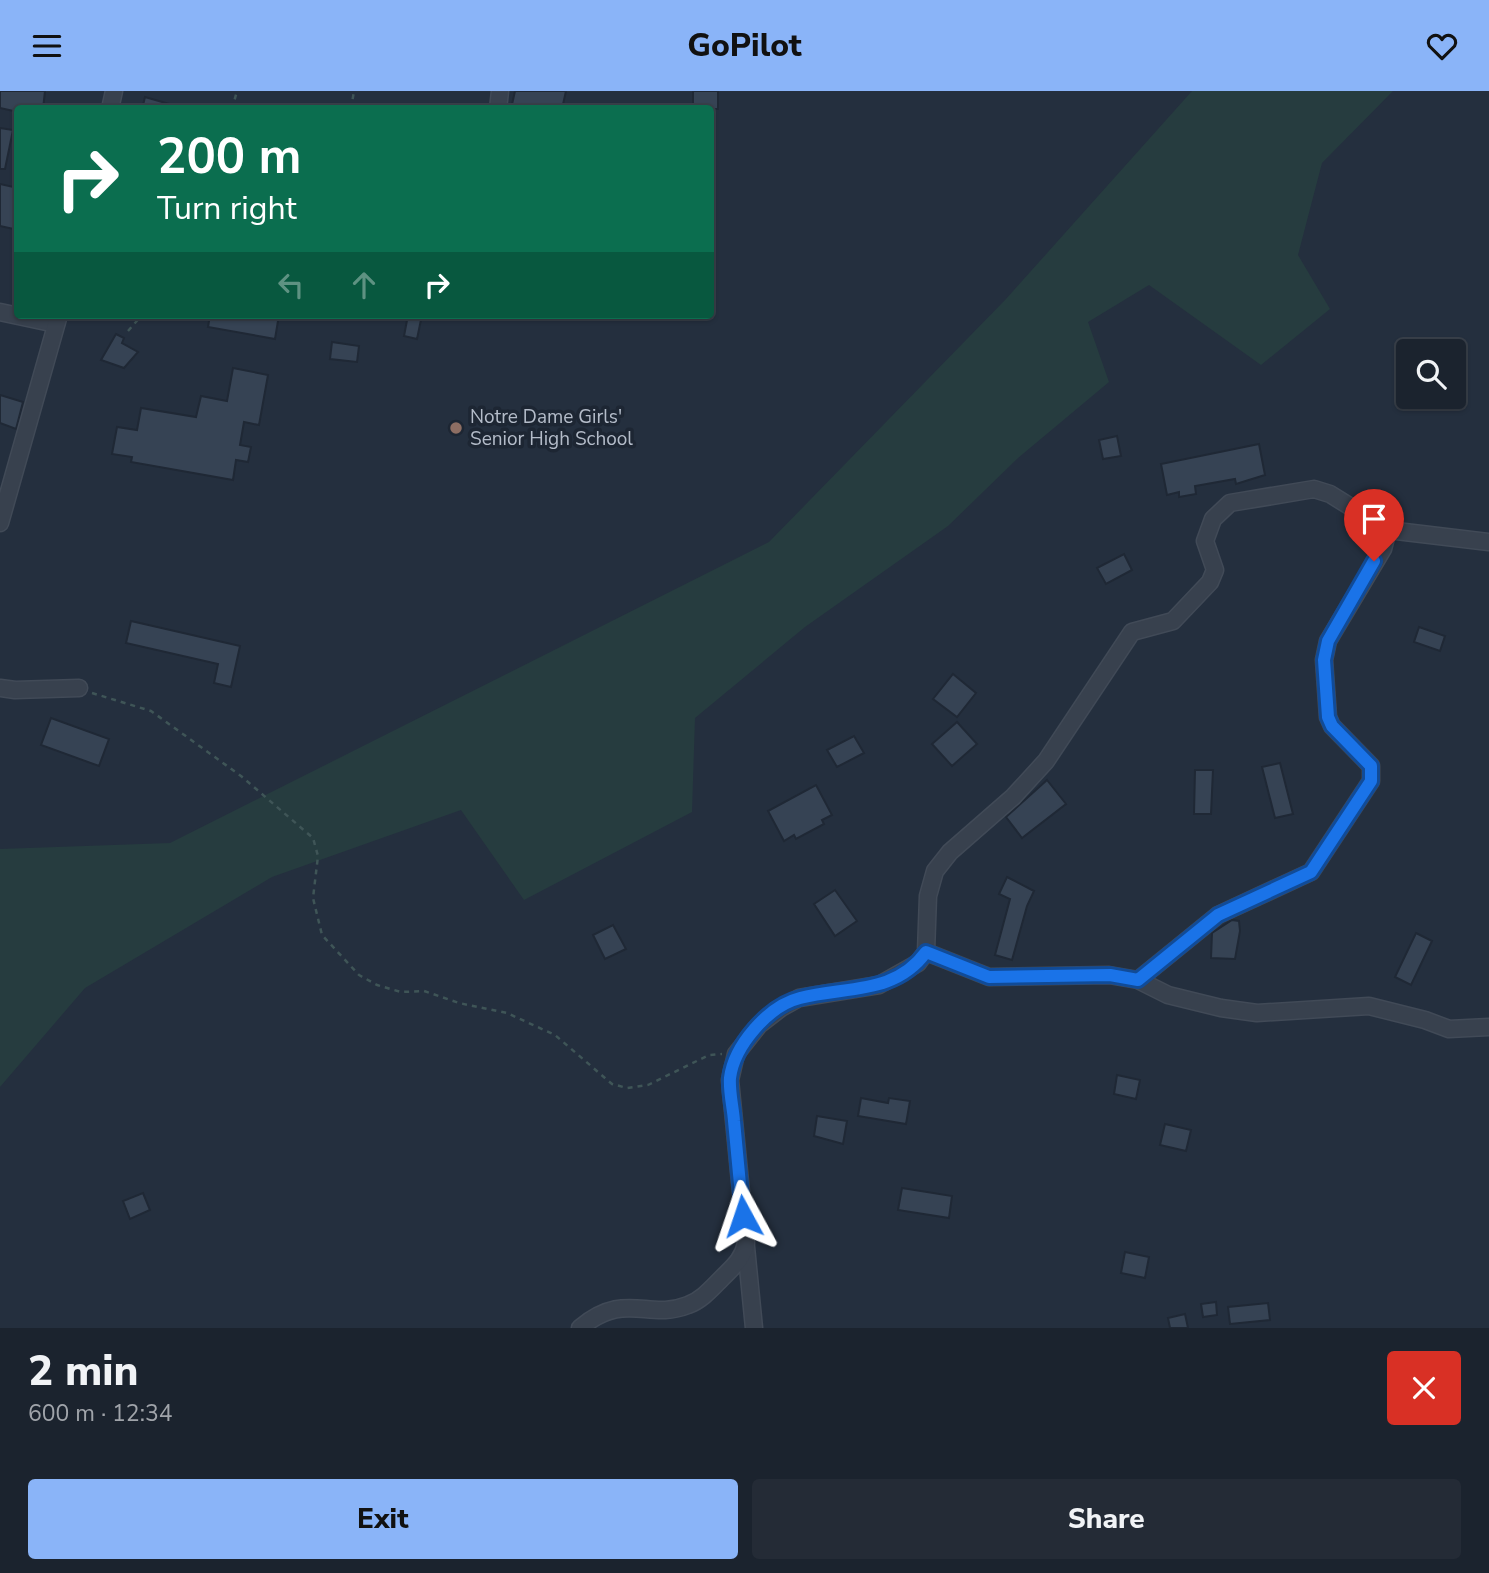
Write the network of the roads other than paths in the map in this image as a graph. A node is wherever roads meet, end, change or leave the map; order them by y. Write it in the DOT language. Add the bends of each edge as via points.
graph roads {
  1 [pos="57,320"];
  2 [pos="0,523"];
  3 [pos="1388,530"];
  4 [pos="1489,542"];
  5 [pos="0,688"];
  6 [pos="79,688"];
  7 [pos="926,952"];
  8 [pos="1138,980"];
  9 [pos="1489,1027"];
  10 [pos="746,1243"];
  11 [pos="580,1328"];
  12 [pos="754,1328"];
  1 -- 2 [label="street"];
  3 -- 4 [label="street"];
  3 -- 7 [label="street" via="1314,489 1230,503 1213,519 1205,541 1215,570 1210,582 1173,621 1132,632 1046,761 935,871 928,896"];
  3 -- 8 [label="street" via="1382,549 1328,641 1324,660 1328,717 1371,766 1371,781 1311,872 1218,915"];
  5 -- 6 [label="street"];
  7 -- 8 [label="street" via="989,977 1110,975"];
  7 -- 10 [label="street" via="918,963 887,983 799,998 759,1025 736,1053 730,1080"];
  8 -- 9 [label="street" via="1168,995 1257,1013 1369,1006 1450,1030"];
  10 -- 11 [label="street" via="740,1261 691,1304 611,1309"];
  10 -- 12 [label="street"];
}
